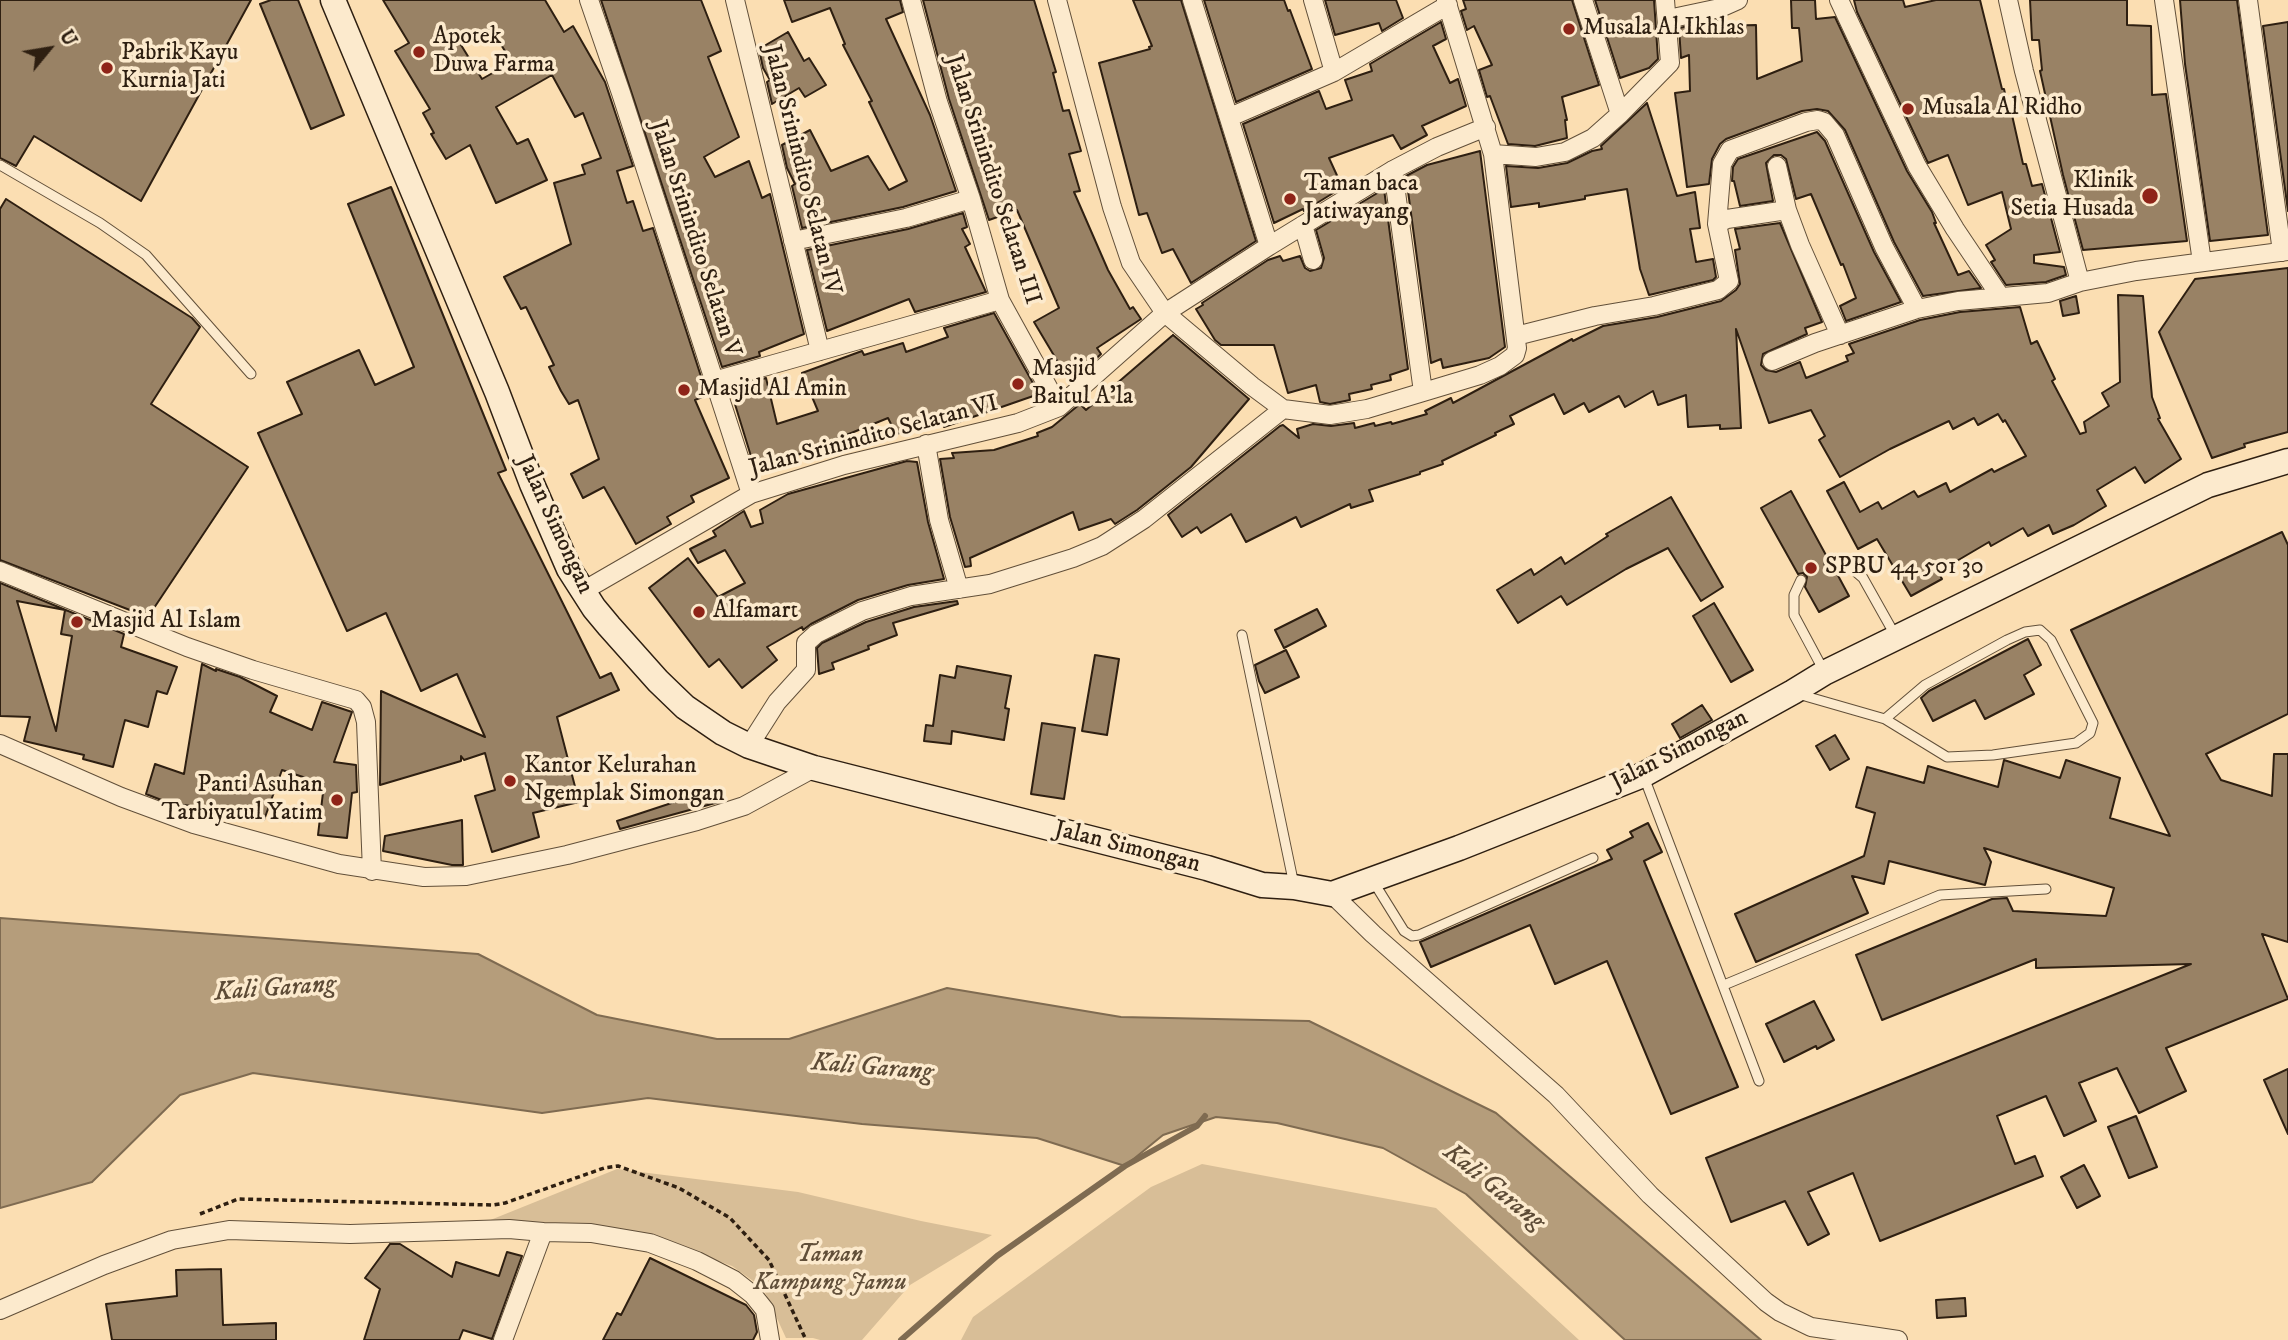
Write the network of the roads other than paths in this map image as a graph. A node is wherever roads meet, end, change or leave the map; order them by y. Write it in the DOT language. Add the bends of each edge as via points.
graph roads {
  1 [pos="333,0"];
  2 [pos="589,0"];
  3 [pos="735,0"];
  4 [pos="911,0"];
  5 [pos="1057,0"];
  6 [pos="1192,0"];
  7 [pos="1313,0"];
  8 [pos="1583,0"];
  9 [pos="1665,0"];
  10 [pos="1738,0"];
  11 [pos="1839,0"];
  12 [pos="2008,0"];
  13 [pos="2164,0"];
  14 [pos="2248,0"];
  15 [pos="1447,2"];
  16 [pos="1668,19"];
  17 [pos="1334,72"];
  18 [pos="1620,114"];
  19 [pos="1230,117"];
  20 [pos="1486,127"];
  21 [pos="1493,154"];
  22 [pos="0,165"];
  23 [pos="1777,166"];
  24 [pos="1393,170"];
  25 [pos="971,199"];
  26 [pos="1787,209"];
  27 [pos="1717,224"];
  28 [pos="1303,225"];
  29 [pos="793,241"];
  30 [pos="1269,246"];
  31 [pos="2285,251"];
  32 [pos="1312,260"];
  33 [pos="2202,262"];
  34 [pos="2080,282"];
  35 [pos="2000,296"];
  36 [pos="1000,300"];
  37 [pos="1917,309"];
  38 [pos="1165,313"];
  39 [pos="1840,335"];
  40 [pos="1516,336"];
  41 [pos="820,351"];
  42 [pos="1772,361"];
  43 [pos="251,373"];
  44 [pos="714,381"];
  45 [pos="1423,392"];
  46 [pos="1059,407"];
  47 [pos="1283,409"];
  48 [pos="926,444"];
  49 [pos="2288,461"];
  50 [pos="751,494"];
  51 [pos="1830,563"];
  52 [pos="0,571"];
  53 [pos="1801,580"];
  54 [pos="959,589"];
  55 [pos="583,592"];
  56 [pos="1242,635"];
  57 [pos="1897,638"];
  58 [pos="1824,673"];
  59 [pos="1793,692"];
  60 [pos="1885,719"];
  61 [pos="0,744"];
  62 [pos="749,746"];
  63 [pos="814,768"];
  64 [pos="1643,775"];
  65 [pos="1594,858"];
  66 [pos="372,871"];
  67 [pos="1373,880"];
  68 [pos="1294,887"];
  69 [pos="2046,889"];
  70 [pos="1332,894"];
  71 [pos="1724,985"];
  72 [pos="1759,1081"];
  73 [pos="542,1231"];
  74 [pos="0,1310"];
  75 [pos="503,1340"];
  76 [pos="770,1340"];
  77 [pos="1898,1340"];
  1 -- 55 [label="main road, Jalan Simongan" via="532,484"];
  2 -- 44 [label="street, Jalan Srinindito Selatan V"];
  3 -- 29 [label="street, Jalan Srinindito Selatan IV"];
  4 -- 25 [label="street, Jalan Srinindito Selatan III" via="938,102"];
  5 -- 38 [label="street" via="1131,263"];
  6 -- 19 [label="street"];
  7 -- 17 [label="street"];
  8 -- 18 [label="street"];
  9 -- 16 [label="street"];
  10 -- 16 [label="street"];
  11 -- 35 [label="street" via="1917,166"];
  12 -- 34 [label="street"];
  13 -- 33 [label="street"];
  14 -- 31 [label="street"];
  15 -- 17 [label="street"];
  15 -- 20 [label="street"];
  16 -- 18 [label="street" via="1670,63"];
  17 -- 19 [label="street"];
  18 -- 21 [label="street" via="1593,138 1565,152 1536,157"];
  19 -- 30 [label="street"];
  20 -- 21 [label="street"];
  20 -- 24 [label="street, Jalan Srinindito Selatan VI"];
  21 -- 40 [label="street"];
  22 -- 43 [label="lane" via="100,223 146,256"];
  23 -- 26 [label="street"];
  24 -- 28 [label="street, Jalan Srinindito Selatan VI"];
  24 -- 45 [label="street"];
  25 -- 29 [label="street"];
  25 -- 36 [label="street, Jalan Srinindito Selatan III"];
  26 -- 27 [label="street"];
  26 -- 39 [label="street"];
  27 -- 37 [label="street" via="1722,164 1730,150 1806,122 1824,122 1835,135"];
  27 -- 40 [label="street" via="1729,281 1724,287"];
  28 -- 30 [label="street, Jalan Srinindito Selatan VI"];
  28 -- 32 [label="street"];
  29 -- 41 [label="street, Jalan Srinindito Selatan IV"];
  30 -- 38 [label="street, Jalan Srinindito Selatan VI"];
  31 -- 33 [label="street"];
  33 -- 34 [label="street"];
  34 -- 35 [label="street" via="2048,293"];
  35 -- 37 [label="street"];
  36 -- 41 [label="street"];
  36 -- 46 [label="street, Jalan Srinindito Selatan III"];
  37 -- 39 [label="street"];
  38 -- 46 [label="street, Jalan Srinindito Selatan VI"];
  38 -- 47 [label="street"];
  39 -- 42 [label="street"];
  40 -- 45 [label="street" via="1515,355 1500,366"];
  41 -- 44 [label="street"];
  44 -- 50 [label="street, Jalan Srinindito Selatan V"];
  45 -- 47 [label="street" via="1330,415"];
  46 -- 48 [label="street, Jalan Srinindito Selatan VI" via="1007,426"];
  47 -- 54 [label="street" via="1144,519 1102,546 990,584"];
  48 -- 50 [label="street, Jalan Srinindito Selatan VI"];
  48 -- 54 [label="street" via="939,520"];
  49 -- 57 [label="main road, Jalan Simongan" via="2208,485"];
  50 -- 55 [label="street, Jalan Srinindito Selatan VI"];
  51 -- 57 [label="lane" via="1848,565 1863,579"];
  52 -- 66 [label="street" via="187,647 356,700 366,722"];
  53 -- 58 [label="lane" via="1794,595 1794,615"];
  54 -- 62 [label="street" via="912,596 862,611 809,639 806,670 777,702"];
  55 -- 62 [label="main road, Jalan Simongan" via="685,708"];
  56 -- 68 [label="lane"];
  57 -- 58 [label="main road, Jalan Simongan"];
  58 -- 59 [label="main road, Jalan Simongan"];
  59 -- 60 [label="lane"];
  59 -- 64 [label="main road, Jalan Simongan"];
  60 -- 60 [label="lane" via="1947,757 2076,743 2090,733 2092,723 2051,640 2040,630 2007,640 1925,685"];
  61 -- 66 [label="street" via="194,824"];
  62 -- 63 [label="main road, Jalan Simongan"];
  63 -- 66 [label="street" via="744,806 567,855 466,876"];
  63 -- 68 [label="main road, Jalan Simongan" via="1262,885"];
  64 -- 67 [label="main road, Jalan Simongan"];
  64 -- 71 [label="lane"];
  65 -- 67 [label="lane" via="1412,936 1404,932"];
  67 -- 70 [label="main road, Jalan Simongan"];
  68 -- 70 [label="main road, Jalan Simongan"];
  69 -- 71 [label="lane" via="1940,895"];
  70 -- 77 [label="street" via="1556,1095 1650,1195 1766,1302 1811,1327"];
  71 -- 72 [label="lane"];
  73 -- 74 [label="street" via="350,1234 229,1230 172,1240"];
  73 -- 75 [label="street"];
  73 -- 76 [label="street" via="592,1233 650,1244 697,1261 753,1295 765,1310"];
}
